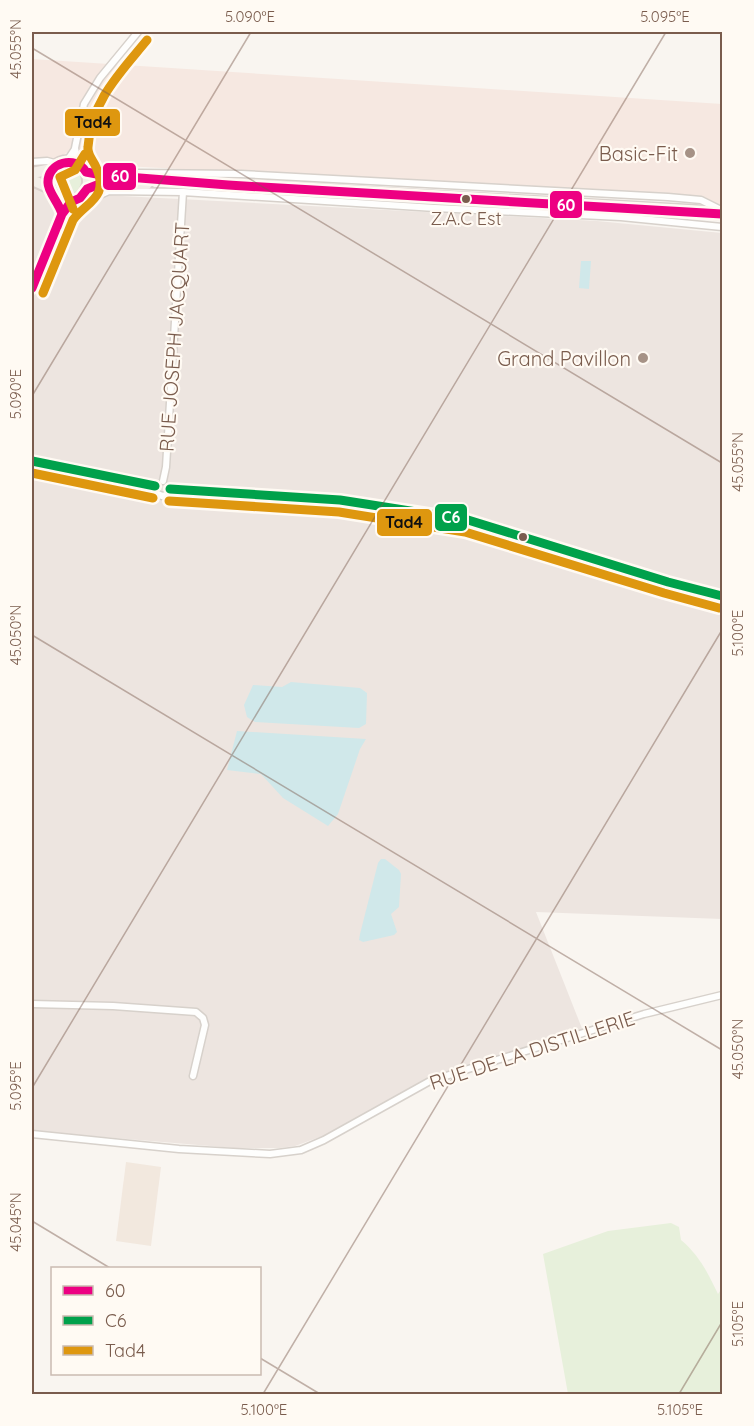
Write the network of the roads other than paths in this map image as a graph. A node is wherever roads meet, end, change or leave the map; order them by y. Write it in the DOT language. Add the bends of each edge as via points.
graph roads {
  1 [pos="138,32"];
  2 [pos="75,148"];
  3 [pos="32,162"];
  4 [pos="64,164"];
  5 [pos="86,172"];
  6 [pos="32,173"];
  7 [pos="149,174"];
  8 [pos="32,180"];
  9 [pos="120,180"];
  10 [pos="228,185"];
  11 [pos="48,187"];
  12 [pos="183,192"];
  13 [pos="79,196"];
  14 [pos="56,198"];
  15 [pos="722,212"];
  16 [pos="62,214"];
  17 [pos="723,227"];
  18 [pos="32,288"];
  19 [pos="32,461"];
  20 [pos="163,481"];
  21 [pos="155,486"];
  22 [pos="170,489"];
  23 [pos="723,596"];
  24 [pos="723,995"];
  25 [pos="32,1004"];
  26 [pos="193,1076"];
  27 [pos="32,1134"];
  1 -- 2 [label="street" via="91,90 84,104"];
  2 -- 4 [label="street"];
  2 -- 4 [label="street"];
  3 -- 4 [label="street"];
  4 -- 5 [label="main road"];
  4 -- 6 [label="main road"];
  4 -- 11 [label="main road" via="48,177"];
  5 -- 9 [label="main road"];
  5 -- 13 [label="main road" via="88,178"];
  7 -- 9 [label="main road"];
  7 -- 10 [label="main road"];
  7 -- 15 [label="street" via="668,197 700,200"];
  8 -- 11 [label="main road"];
  9 -- 10 [label="main road"];
  9 -- 13 [label="main road" via="98,185"];
  10 -- 15 [label="main road"];
  11 -- 14 [label="main road"];
  12 -- 13 [label="street" via="109,191 89,200"];
  12 -- 17 [label="street" via="621,217"];
  12 -- 20 [label="street, RUE JOSEPH JACQUART"];
  13 -- 14 [label="main road"];
  13 -- 16 [label="street"];
  14 -- 16 [label="street"];
  16 -- 18 [label="street"];
  19 -- 21 [label="street"];
  20 -- 21 [label="street"];
  20 -- 22 [label="street"];
  21 -- 22 [label="street" via="156,493 162,496"];
  22 -- 23 [label="street" via="330,499 468,520"];
  24 -- 27 [label="street, RUE DE LA DISTILLERIE" via="644,1014 430,1081 301,1150 270,1154 179,1149"];
  25 -- 26 [label="street" via="196,1012 205,1024"];
}
